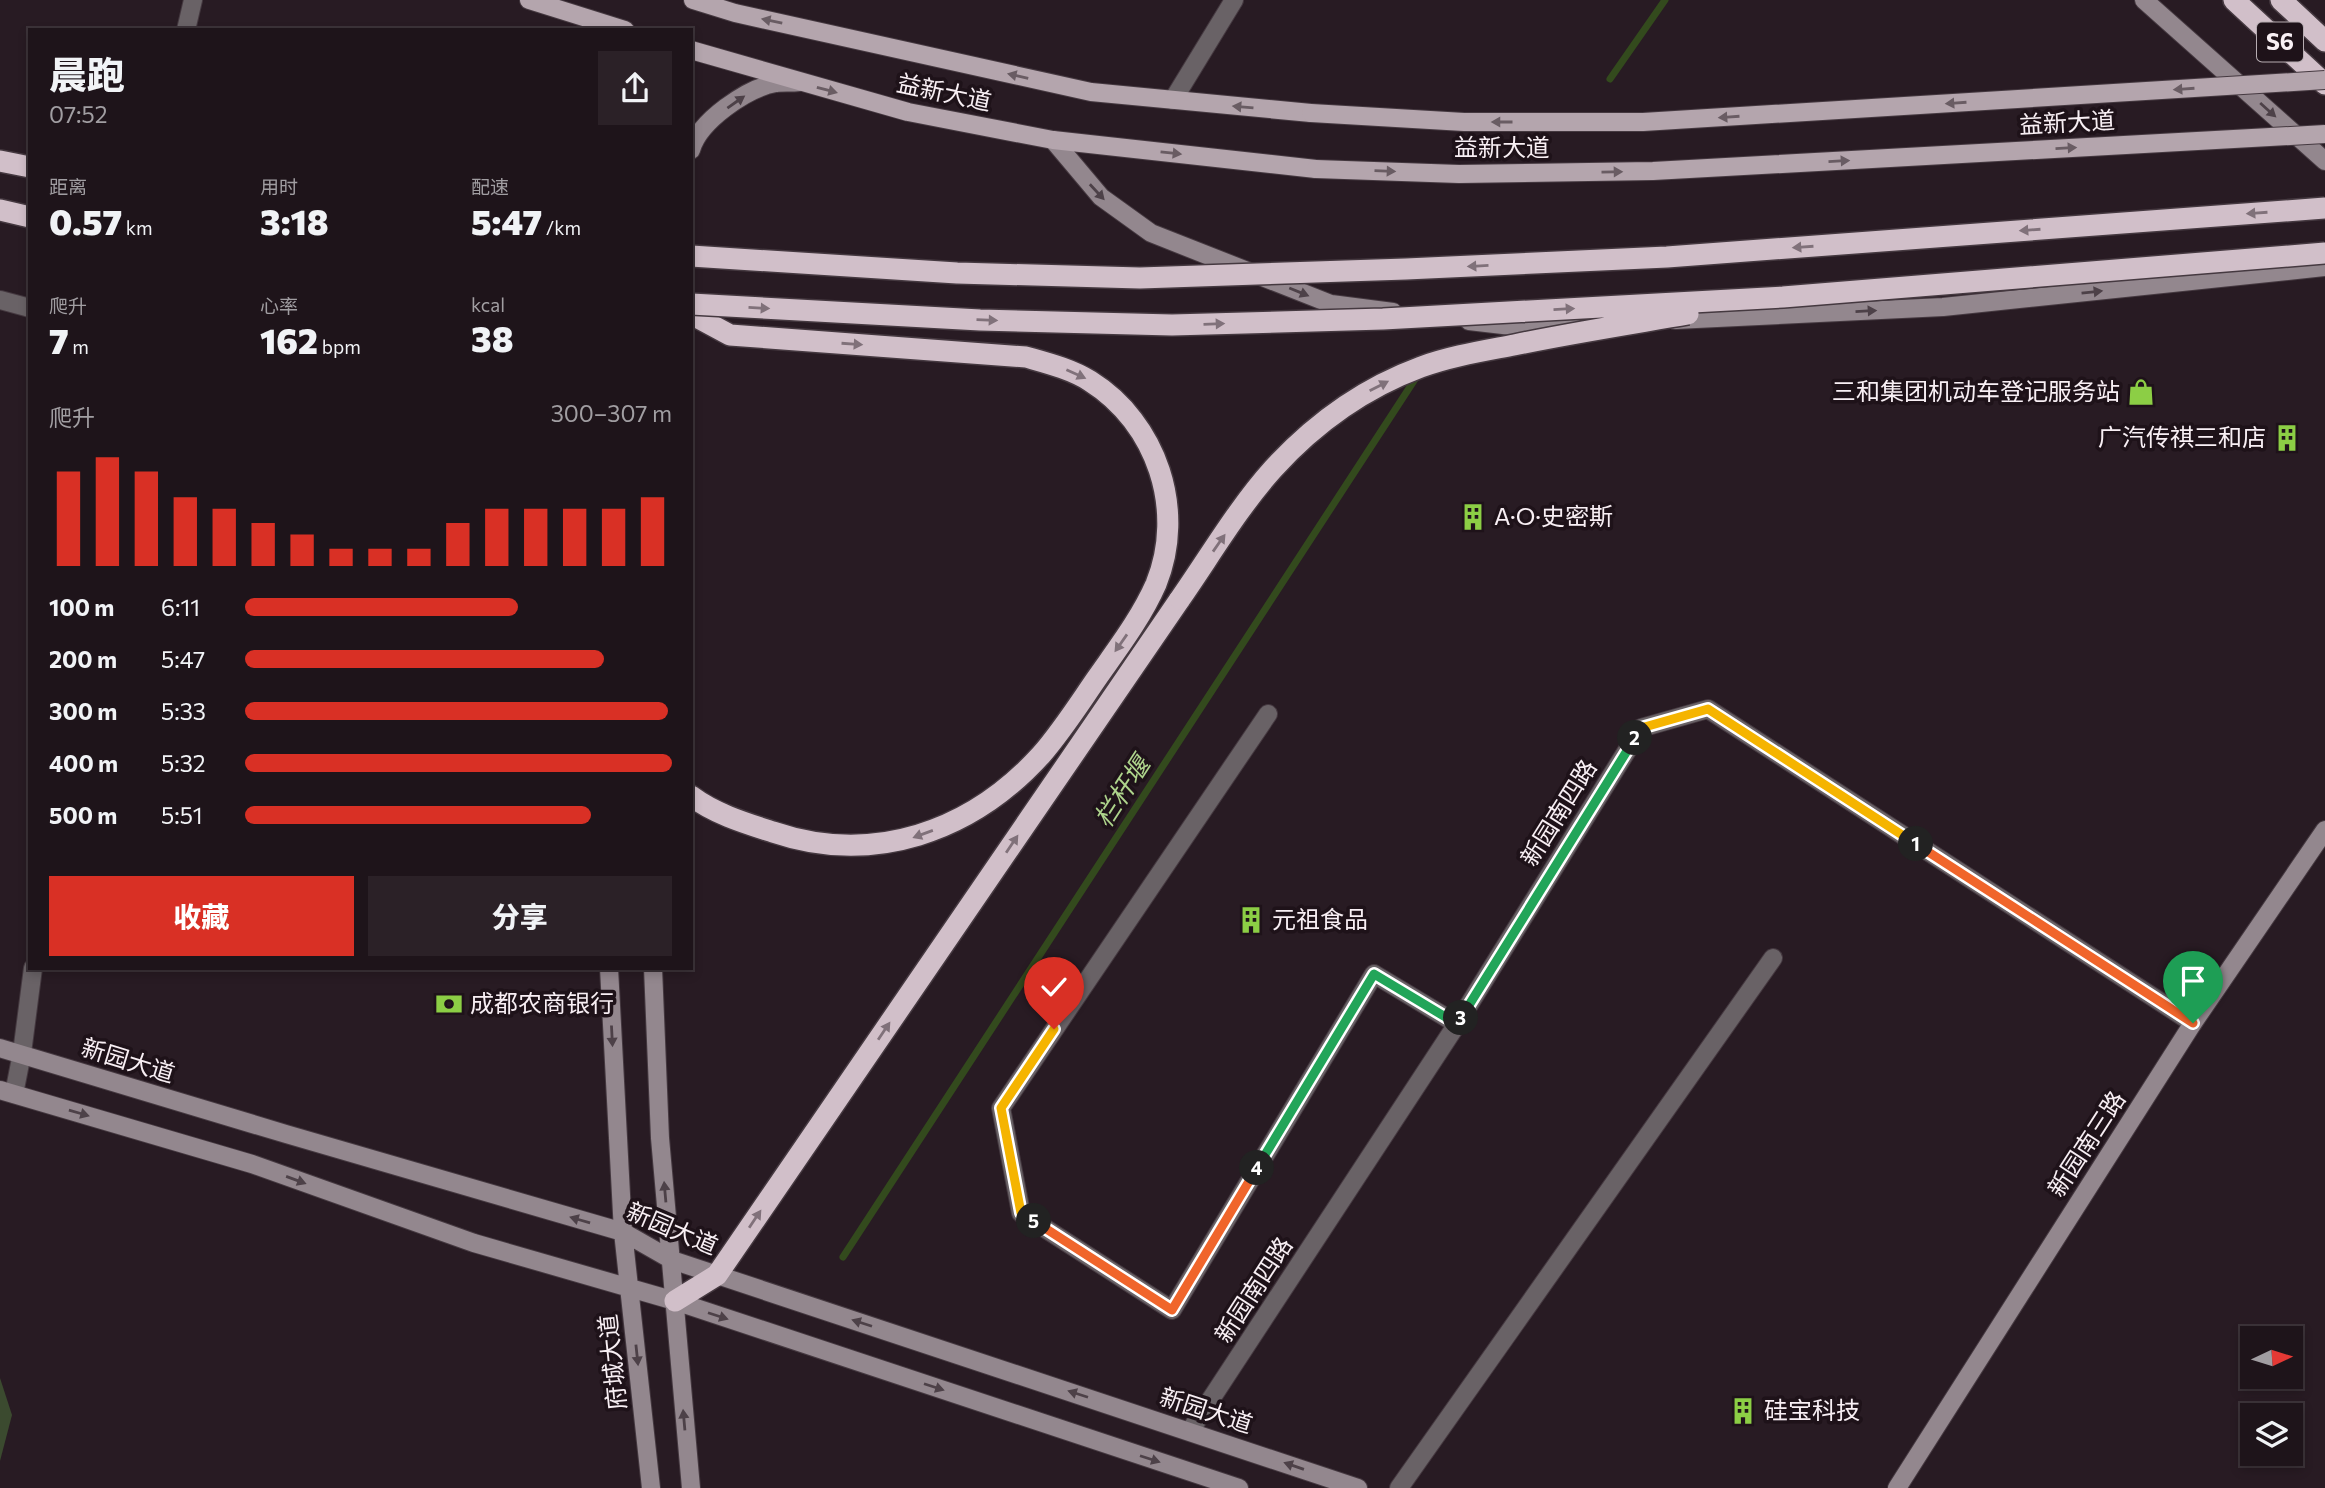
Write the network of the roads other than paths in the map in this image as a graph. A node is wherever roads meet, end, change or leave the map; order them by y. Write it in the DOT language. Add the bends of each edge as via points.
graph roads {
  1 [pos="193,0"];
  2 [pos="529,0"];
  3 [pos="693,0"];
  4 [pos="1234,0"];
  5 [pos="2144,0"];
  6 [pos="2234,0"];
  7 [pos="2281,0"];
  8 [pos="581,16"];
  9 [pos="186,28"];
  10 [pos="592,28"];
  11 [pos="619,28"];
  12 [pos="2325,41"];
  13 [pos="693,51"];
  14 [pos="799,82"];
  15 [pos="2325,82"];
  16 [pos="1173,100"];
  17 [pos="2325,134"];
  18 [pos="1053,140"];
  19 [pos="693,144"];
  20 [pos="2325,161"];
  21 [pos="0,162"];
  22 [pos="28,167"];
  23 [pos="2325,208"];
  24 [pos="0,210"];
  25 [pos="28,216"];
  26 [pos="2325,253"];
  27 [pos="693,256"];
  28 [pos="2325,267"];
  29 [pos="1783,297"];
  30 [pos="0,300"];
  31 [pos="693,304"];
  32 [pos="28,307"];
  33 [pos="693,315"];
  34 [pos="1268,714"];
  35 [pos="693,797"];
  36 [pos="2325,830"];
  37 [pos="1773,958"];
  38 [pos="33,970"];
  39 [pos="609,970"];
  40 [pos="653,970"];
  41 [pos="2193,1023"];
  42 [pos="1457,1024"];
  43 [pos="0,1048"];
  44 [pos="22,1053"];
  45 [pos="7,1092"];
  46 [pos="623,1232"];
  47 [pos="672,1260"];
  48 [pos="717,1275"];
  49 [pos="630,1287"];
  50 [pos="675,1301"];
  51 [pos="1191,1432"];
  52 [pos="650,1488"];
  53 [pos="691,1488"];
  54 [pos="1239,1488"];
  55 [pos="1358,1488"];
  56 [pos="1399,1488"];
  57 [pos="1897,1488"];
  1 -- 9 [label="street"];
  2 -- 8 [label="main road"];
  16 -- 3 [label="main road, 益新大道, one-way" via="1091,92"];
  4 -- 16 [label="street"];
  5 -- 20 [label="street, S6, one-way"];
  6 -- 15 [label="highway, S6"];
  7 -- 12 [label="highway, S6"];
  8 -- 10 [label="street"];
  8 -- 11 [label="main road"];
  13 -- 14 [label="main road, 益新大道"];
  14 -- 18 [label="main road, 益新大道, one-way" via="908,112"];
  19 -- 14 [label="street, one-way" via="713,118 745,95 775,83"];
  15 -- 16 [label="main road, 益新大道, one-way, bridge" via="1643,122 1464,122"];
  18 -- 17 [label="main road, 益新大道, one-way, bridge" via="1317,169 1459,174 1653,171"];
  18 -- 28 [label="street, one-way" via="1101,197 1151,233 1331,304 1520,327 1943,307"];
  21 -- 22 [label="highway"];
  23 -- 27 [label="highway, one-way, bridge" via="1667,257 1166,277 957,273"];
  24 -- 25 [label="highway"];
  26 -- 29 [label="highway, bridge"];
  31 -- 29 [label="highway, one-way, bridge" via="1172,325 1383,319"];
  48 -- 29 [label="highway, one-way, bridge" via="1180,599 1272,470 1301,441 1363,394 1421,367 1480,351"];
  30 -- 32 [label="street"];
  33 -- 35 [label="highway, one-way" via="730,335 1026,357 1060,367 1088,379 1126,409 1153,451 1167,507 1163,561 1137,620 1040,756 959,819 896,841 813,843 725,815"];
  34 -- 42 [label="street" via="1001,1108 1021,1213 1172,1310 1374,974"];
  36 -- 41 [label="street, 新园南三路"];
  37 -- 56 [label="street"];
  38 -- 44 [label="street"];
  39 -- 46 [label="street, 府城大道, one-way"];
  47 -- 40 [label="street, one-way" via="660,1138"];
  41 -- 42 [label="street, 新园南四路" via="1708,709 1641,728"];
  41 -- 57 [label="street, 新园南三路"];
  42 -- 51 [label="street, 新园南四路"];
  43 -- 44 [label="street, 新园大道"];
  44 -- 45 [label="street"];
  46 -- 44 [label="street, 新园大道, one-way"];
  45 -- 49 [label="street, one-way" via="252,1164 474,1243"];
  46 -- 47 [label="street, 新园大道"];
  46 -- 49 [label="street, 府城大道"];
  47 -- 48 [label="street, 新园大道"];
  47 -- 50 [label="street"];
  48 -- 50 [label="highway"];
  51 -- 48 [label="street, 新园大道, one-way"];
  49 -- 50 [label="street"];
  49 -- 52 [label="street, 府城大道, one-way"];
  53 -- 50 [label="street, one-way"];
  50 -- 54 [label="street, one-way"];
  55 -- 51 [label="street, 新园大道, one-way"];
}
